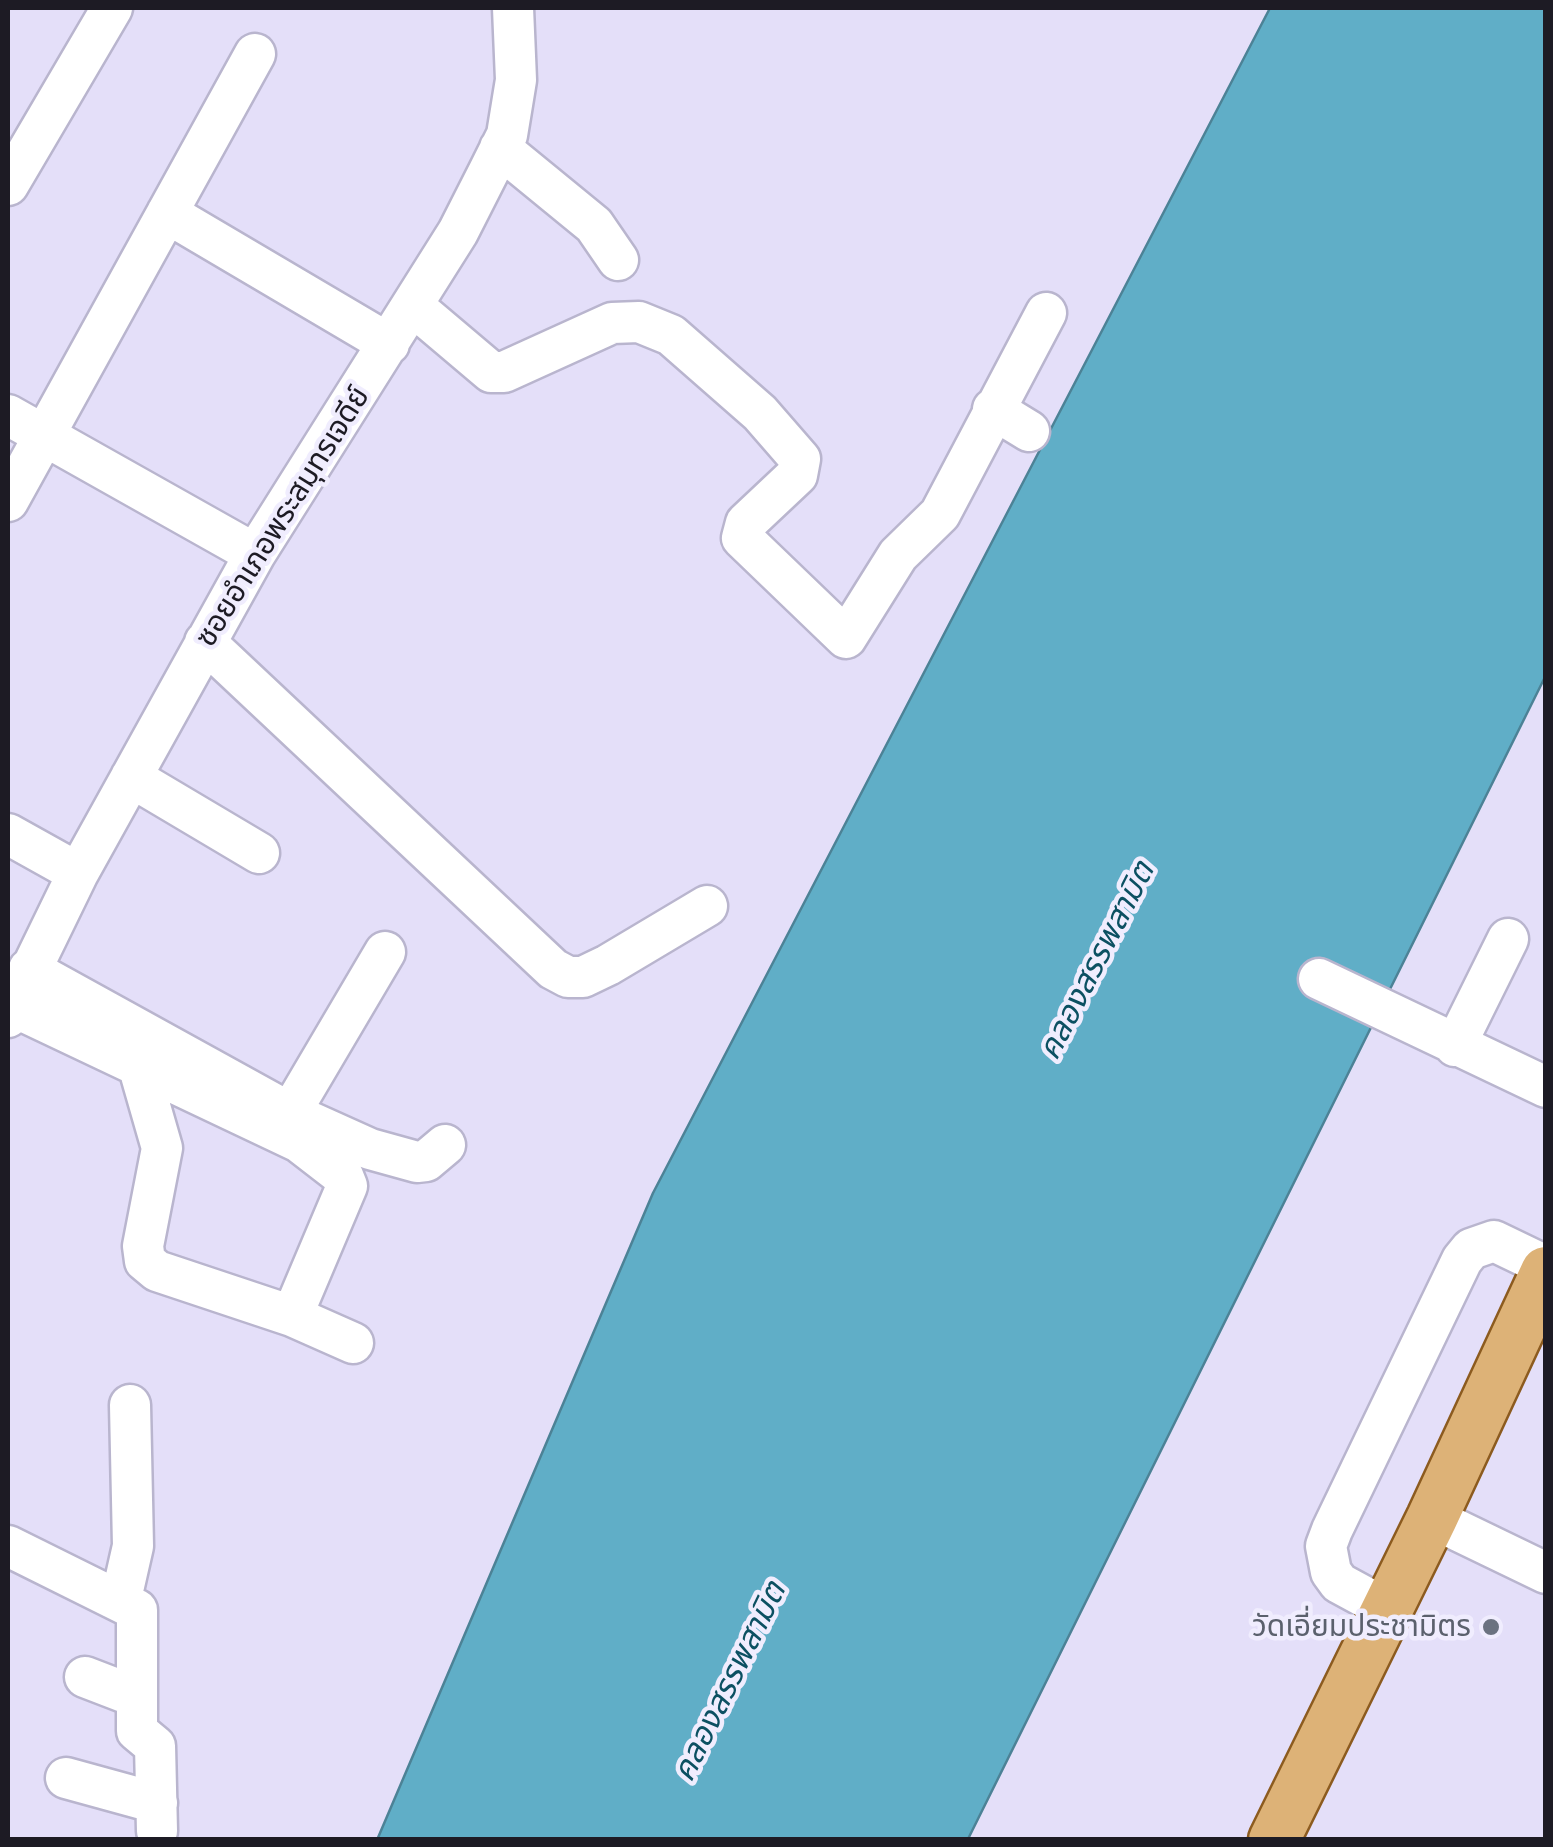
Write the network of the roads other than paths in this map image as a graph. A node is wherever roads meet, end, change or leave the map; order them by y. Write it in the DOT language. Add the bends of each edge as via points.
graph roads {
  1 [pos="112,8"];
  2 [pos="513,8"];
  3 [pos="255,54"];
  4 [pos="500,148"];
  5 [pos="8,185"];
  6 [pos="167,213"];
  7 [pos="618,260"];
  8 [pos="413,306"];
  9 [pos="1046,313"];
  10 [pos="389,344"];
  11 [pos="994,408"];
  12 [pos="8,415"];
  13 [pos="1030,431"];
  14 [pos="45,436"];
  15 [pos="8,500"];
  16 [pos="254,554"];
  17 [pos="206,642"];
  18 [pos="130,777"];
  19 [pos="8,834"];
  20 [pos="258,854"];
  21 [pos="78,873"];
  22 [pos="707,906"];
  23 [pos="1508,939"];
  24 [pos="385,952"];
  25 [pos="29,969"];
  26 [pos="1320,979"];
  27 [pos="10,1012"];
  28 [pos="1455,1046"];
  29 [pos="139,1068"];
  30 [pos="1546,1087"];
  31 [pos="290,1113"];
  32 [pos="445,1145"];
  33 [pos="1546,1269"];
  34 [pos="292,1316"];
  35 [pos="353,1343"];
  36 [pos="130,1405"];
  37 [pos="1432,1518"];
  38 [pos="8,1546"];
  39 [pos="1546,1573"];
  40 [pos="122,1599"];
  41 [pos="1387,1608"];
  42 [pos="84,1677"];
  43 [pos="138,1697"];
  44 [pos="66,1778"];
  45 [pos="1274,1840"];
  1 -- 5 [label="street"];
  2 -- 4 [label="street, ซอยอำเภอพระสมุทรเจดีย์" via="516,80"];
  3 -- 6 [label="street"];
  4 -- 7 [label="street" via="594,225"];
  4 -- 8 [label="street, ซอยอำเภอพระสมุทรเจดีย์"];
  6 -- 10 [label="street"];
  6 -- 14 [label="street"];
  8 -- 10 [label="street, ซอยอำเภอพระสมุทรเจดีย์"];
  8 -- 11 [label="street" via="491,372 612,322 639,322 671,334 800,459 796,475 746,523 742,538 843,638 898,555 940,514"];
  9 -- 11 [label="street"];
  10 -- 16 [label="street, ซอยอำเภอพระสมุทรเจดีย์"];
  11 -- 13 [label="street"];
  12 -- 14 [label="street"];
  14 -- 15 [label="street"];
  14 -- 16 [label="street"];
  16 -- 17 [label="street, ซอยอำเภอพระสมุทรเจดีย์"];
  17 -- 18 [label="street, ซอยอำเภอพระสมุทรเจดีย์"];
  17 -- 22 [label="street" via="568,978 608,965"];
  18 -- 20 [label="street"];
  18 -- 21 [label="street, ซอยอำเภอพระสมุทรเจดีย์"];
  19 -- 21 [label="street"];
  21 -- 25 [label="street, ซอยอำเภอพระสมุทรเจดีย์"];
  23 -- 28 [label="street"];
  24 -- 31 [label="street"];
  25 -- 27 [label="street, ซอยอำเภอพระสมุทรเจดีย์"];
  25 -- 31 [label="street"];
  26 -- 28 [label="street"];
  27 -- 29 [label="street"];
  28 -- 30 [label="street"];
  29 -- 34 [label="street" via="162,1148 142,1246 145,1261"];
  29 -- 34 [label="street" via="299,1142 343,1176 347,1186"];
  31 -- 32 [label="street" via="395,1158 426,1160"];
  33 -- 37 [label="main road"];
  33 -- 41 [label="street" via="1494,1242 1462,1260 1332,1530 1326,1546 1331,1572"];
  34 -- 35 [label="street"];
  36 -- 40 [label="street" via="134,1546"];
  37 -- 39 [label="street"];
  37 -- 41 [label="main road"];
  38 -- 40 [label="street"];
  40 -- 43 [label="street" via="140,1615"];
  41 -- 45 [label="main road"];
  42 -- 43 [label="street"];
  43 -- 44 [label="street" via="137,1731 156,1746 157,1817"];
}
